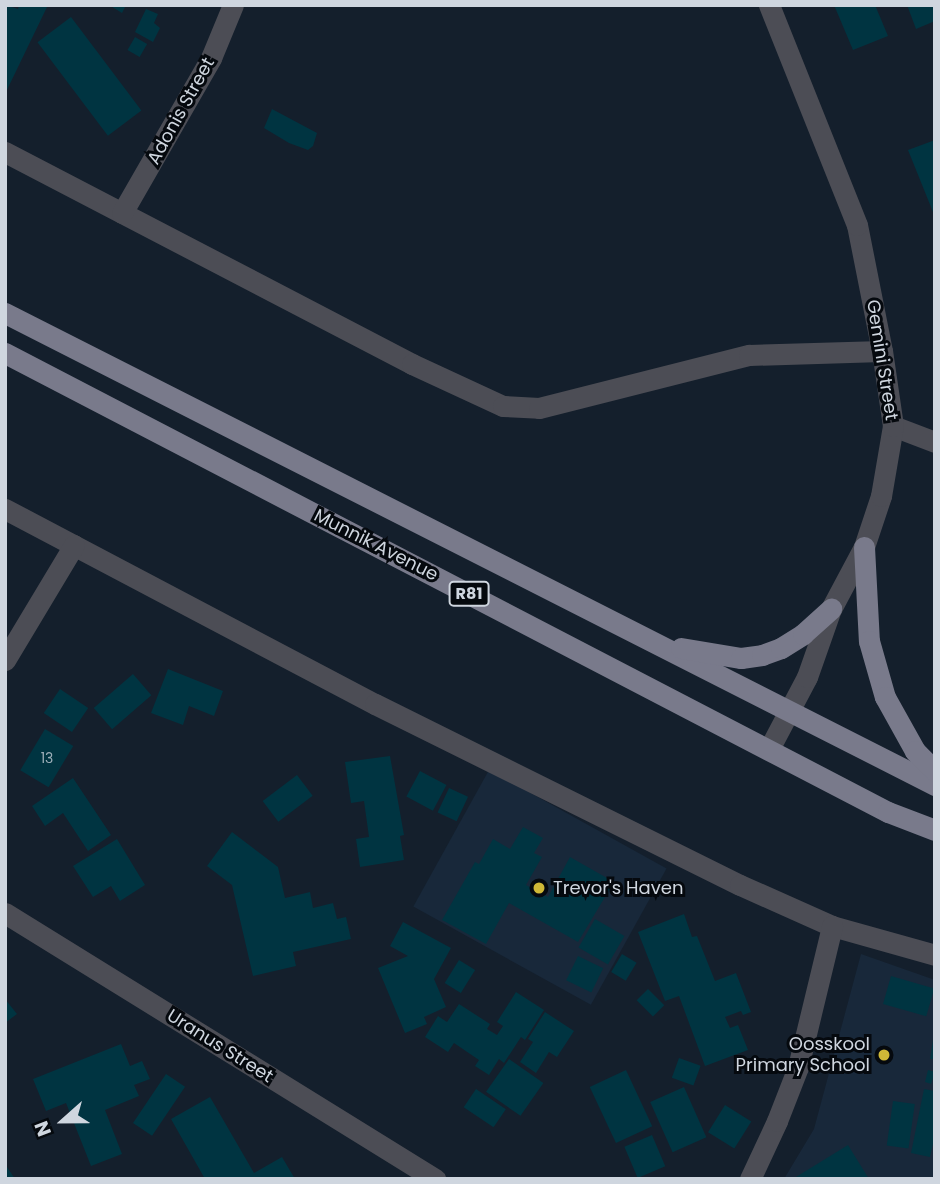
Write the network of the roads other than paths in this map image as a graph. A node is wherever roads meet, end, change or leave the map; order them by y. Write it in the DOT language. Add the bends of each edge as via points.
graph roads {
  1 [pos="233,5"];
  2 [pos="769,5"];
  3 [pos="5,152"];
  4 [pos="122,213"];
  5 [pos="5,313"];
  6 [pos="882,351"];
  7 [pos="5,353"];
  8 [pos="892,425"];
  9 [pos="935,442"];
  10 [pos="5,509"];
  11 [pos="74,545"];
  12 [pos="864,547"];
  13 [pos="831,609"];
  14 [pos="648,640"];
  15 [pos="5,660"];
  16 [pos="788,711"];
  17 [pos="769,749"];
  18 [pos="935,771"];
  19 [pos="935,785"];
  20 [pos="935,830"];
  21 [pos="5,913"];
  22 [pos="832,926"];
  23 [pos="935,955"];
  24 [pos="435,1179"];
  25 [pos="750,1179"];
  1 -- 4 [label="street, Adonis Street" via="206,68"];
  2 -- 6 [label="street, Gemini Street" via="857,225"];
  3 -- 4 [label="street"];
  4 -- 6 [label="street" via="412,364 503,406 539,408 749,355"];
  5 -- 14 [label="main road, R81"];
  6 -- 8 [label="street, Gemini Street"];
  7 -- 17 [label="main road, Munnik Avenue / R81"];
  8 -- 9 [label="street"];
  8 -- 12 [label="street, Gemini Street" via="881,496"];
  10 -- 11 [label="street"];
  11 -- 15 [label="street"];
  11 -- 22 [label="street" via="375,704"];
  12 -- 13 [label="street, Gemini Street"];
  12 -- 18 [label="main road" via="869,641 885,697 915,751"];
  13 -- 14 [label="main road" via="803,634 762,655 714,655"];
  13 -- 16 [label="street, Gemini Street" via="807,677"];
  14 -- 16 [label="main road, R81"];
  16 -- 17 [label="street, Gemini Street"];
  16 -- 19 [label="main road, R81"];
  17 -- 20 [label="main road, Munnik Avenue / R81" via="888,812"];
  21 -- 24 [label="street, Uranus Street"];
  22 -- 23 [label="street"];
  22 -- 25 [label="street" via="797,1067"];
}
